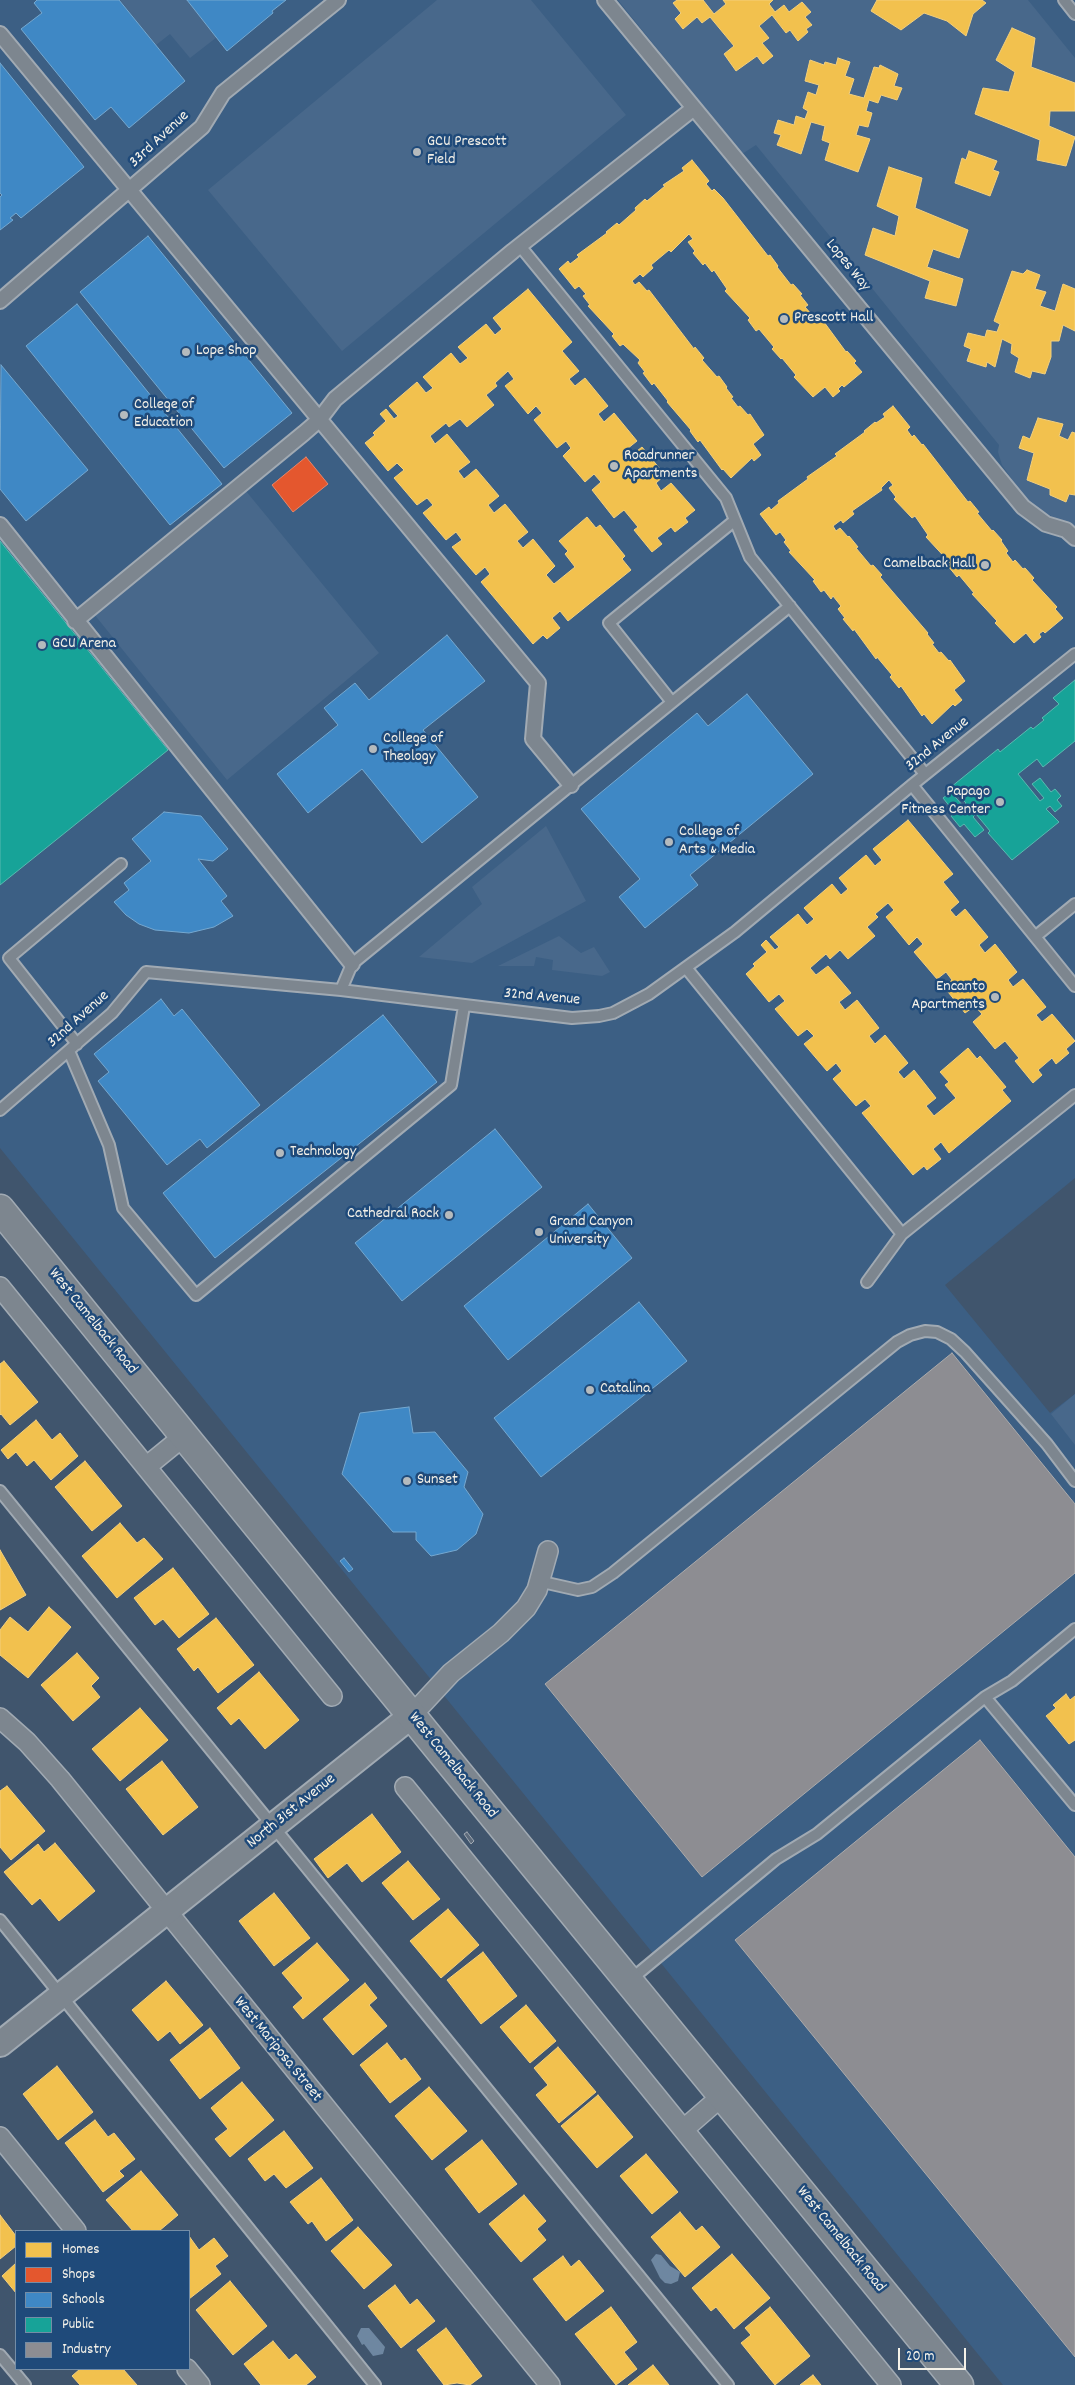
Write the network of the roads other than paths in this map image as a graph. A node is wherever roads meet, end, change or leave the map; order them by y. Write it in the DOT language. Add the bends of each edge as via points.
graph roads {
  1 [pos="338,0"];
  2 [pos="605,0"];
  3 [pos="1064,0"];
  4 [pos="1075,14"];
  5 [pos="0,34"];
  6 [pos="694,108"];
  7 [pos="130,191"];
  8 [pos="520,246"];
  9 [pos="0,301"];
  10 [pos="319,420"];
  11 [pos="734,521"];
  12 [pos="0,525"];
  13 [pos="1075,538"];
  14 [pos="790,606"];
  15 [pos="75,621"];
  16 [pos="1075,654"];
  17 [pos="671,701"];
  18 [pos="925,774"];
  19 [pos="912,784"];
  20 [pos="571,785"];
  21 [pos="121,864"];
  22 [pos="1075,904"];
  23 [pos="1036,936"];
  24 [pos="352,964"];
  25 [pos="687,969"];
  26 [pos="1075,986"];
  27 [pos="341,990"];
  28 [pos="464,1006"];
  29 [pos="73,1048"];
  30 [pos="1075,1095"];
  31 [pos="0,1110"];
  32 [pos="0,1209"];
  33 [pos="902,1234"];
  34 [pos="867,1282"];
  35 [pos="0,1286"];
  36 [pos="184,1436"];
  37 [pos="146,1467"];
  38 [pos="1075,1481"];
  39 [pos="0,1490"];
  40 [pos="548,1551"];
  41 [pos="538,1581"];
  42 [pos="1075,1629"];
  43 [pos="332,1696"];
  44 [pos="985,1697"];
  45 [pos="411,1716"];
  46 [pos="0,1718"];
  47 [pos="405,1787"];
  48 [pos="1075,1806"];
  49 [pos="273,1827"];
  50 [pos="167,1913"];
  51 [pos="0,1920"];
  52 [pos="628,1981"];
  53 [pos="62,1996"];
  54 [pos="0,2044"];
  55 [pos="722,2096"];
  56 [pos="684,2129"];
  57 [pos="0,2137"];
  58 [pos="75,2230"];
  59 [pos="0,2355"];
  60 [pos="188,2370"];
  61 [pos="25,2385"];
  62 [pos="200,2385"];
  63 [pos="375,2385"];
  64 [pos="550,2385"];
  65 [pos="728,2385"];
  66 [pos="891,2385"];
  67 [pos="958,2385"];
  1 -- 7 [label="street, 33rd Avenue" via="223,93 202,127"];
  2 -- 6 [label="street, Lopes Way"];
  3 -- 4 [label="lane"];
  5 -- 7 [label="street"];
  6 -- 8 [label="street"];
  6 -- 13 [label="street, Lopes Way" via="1023,507 1046,524 1066,530"];
  7 -- 9 [label="street, 33rd Avenue"];
  7 -- 10 [label="street"];
  8 -- 10 [label="street" via="335,399"];
  8 -- 11 [label="lane" via="726,498"];
  10 -- 15 [label="street"];
  10 -- 20 [label="street" via="538,684 533,739"];
  11 -- 14 [label="lane" via="750,557"];
  11 -- 17 [label="lane" via="609,624"];
  12 -- 15 [label="street"];
  14 -- 17 [label="lane"];
  14 -- 18 [label="lane"];
  15 -- 24 [label="street"];
  16 -- 18 [label="lane, 32nd Avenue"];
  17 -- 20 [label="lane"];
  18 -- 19 [label="lane, 32nd Avenue"];
  19 -- 23 [label="lane"];
  19 -- 25 [label="lane, 32nd Avenue"];
  20 -- 24 [label="lane"];
  21 -- 29 [label="lane" via="9,958"];
  22 -- 23 [label="lane"];
  23 -- 26 [label="lane"];
  24 -- 27 [label="lane"];
  25 -- 28 [label="lane, 32nd Avenue" via="633,1004 599,1016 572,1018"];
  25 -- 33 [label="lane"];
  27 -- 28 [label="lane, 32nd Avenue"];
  27 -- 29 [label="lane, 32nd Avenue" via="146,972 112,1013"];
  28 -- 29 [label="lane" via="451,1084 196,1295 123,1208 109,1145"];
  29 -- 31 [label="lane, 32nd Avenue"];
  30 -- 33 [label="lane"];
  32 -- 36 [label="main road, West Camelback Road"];
  33 -- 34 [label="lane"];
  35 -- 37 [label="street"];
  36 -- 37 [label="street"];
  36 -- 45 [label="main road, West Camelback Road"];
  37 -- 43 [label="street"];
  38 -- 41 [label="lane" via="1047,1444 965,1352 938,1332 925,1331 910,1334 897,1342 592,1586 578,1590"];
  39 -- 49 [label="lane"];
  40 -- 41 [label="street, North 31st Avenue"];
  41 -- 45 [label="street, North 31st Avenue" via="537,1590 526,1608 451,1673"];
  42 -- 44 [label="lane" via="1012,1681"];
  44 -- 48 [label="lane"];
  44 -- 52 [label="lane" via="816,1834 776,1859"];
  45 -- 49 [label="street, North 31st Avenue"];
  45 -- 52 [label="main road, West Camelback Road"];
  46 -- 50 [label="street, West Mariposa Street" via="60,1779"];
  47 -- 56 [label="street"];
  49 -- 50 [label="street, North 31st Avenue"];
  49 -- 65 [label="lane"];
  50 -- 53 [label="street, North 31st Avenue"];
  50 -- 64 [label="street, West Mariposa Street"];
  51 -- 53 [label="lane"];
  52 -- 55 [label="main road, West Camelback Road"];
  53 -- 54 [label="street, North 31st Avenue"];
  53 -- 63 [label="lane"];
  55 -- 56 [label="street"];
  55 -- 67 [label="main road, West Camelback Road"];
  56 -- 66 [label="street"];
  57 -- 58 [label="street"];
  59 -- 61 [label="lane"];
  60 -- 62 [label="street"];
}
